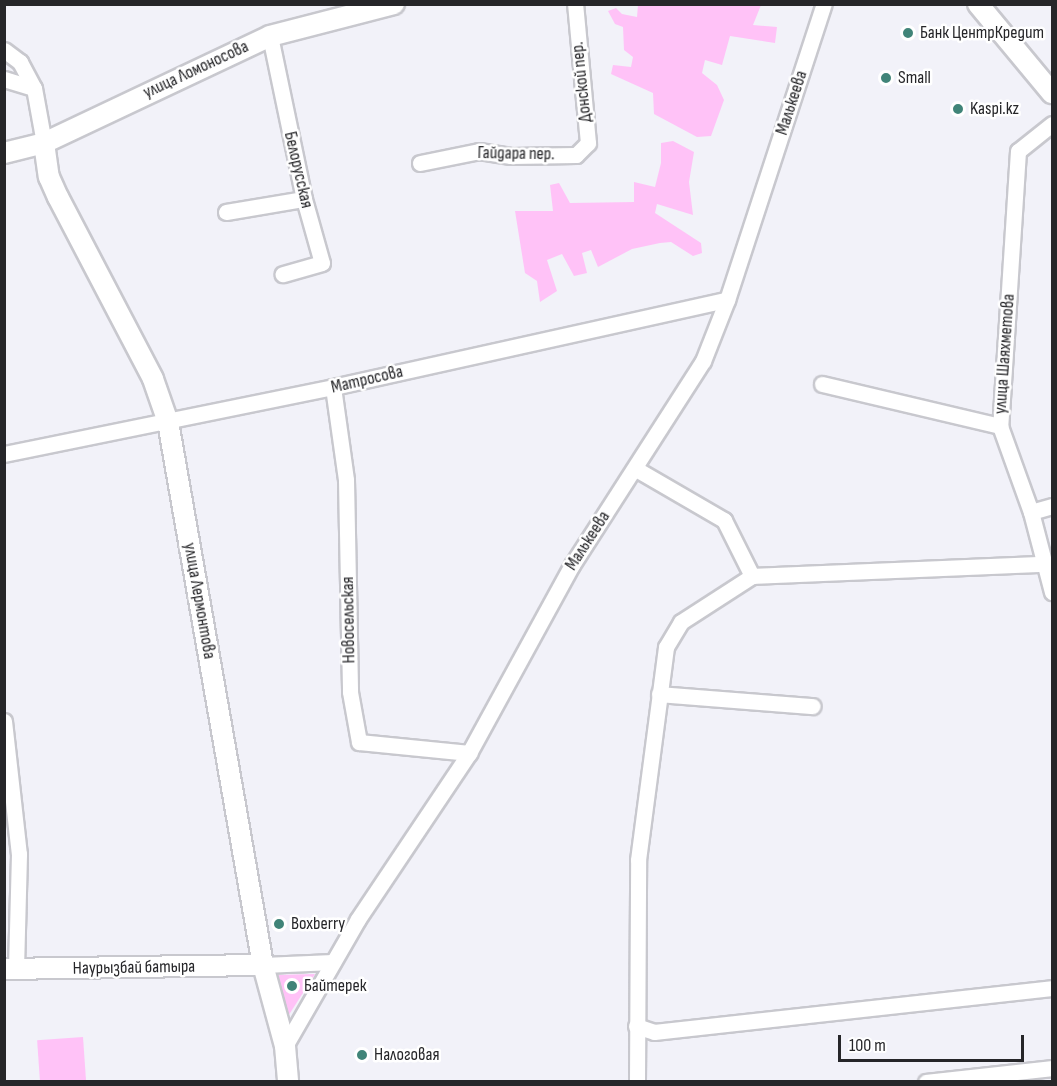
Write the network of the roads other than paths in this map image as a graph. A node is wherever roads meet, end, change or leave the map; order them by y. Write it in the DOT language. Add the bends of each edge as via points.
graph roads {
  1 [pos="394,4"];
  2 [pos="575,4"];
  3 [pos="824,4"];
  4 [pos="978,4"];
  5 [pos="270,36"];
  6 [pos="4,50"];
  7 [pos="4,79"];
  8 [pos="34,88"];
  9 [pos="1053,93"];
  10 [pos="1053,124"];
  11 [pos="44,143"];
  12 [pos="4,153"];
  13 [pos="576,155"];
  14 [pos="420,163"];
  15 [pos="304,199"];
  16 [pos="226,212"];
  17 [pos="284,274"];
  18 [pos="727,300"];
  19 [pos="822,384"];
  20 [pos="333,387"];
  21 [pos="168,422"];
  22 [pos="1000,426"];
  23 [pos="4,454"];
  24 [pos="636,469"];
  25 [pos="1053,506"];
  26 [pos="1030,512"];
  27 [pos="1043,564"];
  28 [pos="752,576"];
  29 [pos="1053,592"];
  30 [pos="659,694"];
  31 [pos="813,706"];
  32 [pos="4,721"];
  33 [pos="469,753"];
  34 [pos="333,962"];
  35 [pos="263,965"];
  36 [pos="10,969"];
  37 [pos="1053,988"];
  38 [pos="636,1026"];
  39 [pos="285,1046"];
  40 [pos="1053,1068"];
  41 [pos="288,1082"];
  42 [pos="637,1082"];
  43 [pos="927,1082"];
  1 -- 5 [label="main road, улица Ломоносова"];
  2 -- 13 [label="street, Донской пер." via="588,143"];
  3 -- 18 [label="street, Малькеева"];
  4 -- 9 [label="main road"];
  5 -- 11 [label="main road, улица Ломоносова"];
  5 -- 15 [label="street, Белорусская"];
  6 -- 8 [label="street" via="20,62"];
  7 -- 8 [label="street"];
  8 -- 11 [label="street"];
  10 -- 22 [label="street, улица Шаяхметова" via="1018,151"];
  11 -- 12 [label="main road, улица Ломоносова"];
  11 -- 21 [label="main road, улица Лермонтова" via="49,177 153,379"];
  13 -- 14 [label="street, Гайдара пер." via="511,156 479,151"];
  15 -- 16 [label="street"];
  15 -- 17 [label="street, Белорусская" via="322,263"];
  18 -- 20 [label="street, Матросова"];
  18 -- 24 [label="street, Малькеева" via="703,361"];
  19 -- 22 [label="street"];
  20 -- 21 [label="street, Матросова"];
  20 -- 33 [label="street, Новосельская" via="346,480 350,692 359,742"];
  21 -- 23 [label="street, Матросова"];
  21 -- 35 [label="main road, улица Лермонтова"];
  22 -- 26 [label="street, улица Шаяхметова"];
  24 -- 28 [label="street" via="723,520"];
  24 -- 33 [label="street, Малькеева" via="572,565"];
  25 -- 26 [label="street"];
  26 -- 27 [label="street, улица Шаяхметова"];
  27 -- 28 [label="street"];
  27 -- 29 [label="street, улица Шаяхметова"];
  28 -- 30 [label="street" via="681,622 666,647"];
  30 -- 31 [label="street"];
  30 -- 38 [label="street" via="638,860"];
  32 -- 36 [label="street" via="19,854"];
  33 -- 34 [label="street, Малькеева"];
  34 -- 35 [label="street"];
  34 -- 39 [label="street, Малькеева"];
  35 -- 36 [label="main road, Наурызбай батыра"];
  35 -- 39 [label="main road, улица Лермонтова"];
  37 -- 38 [label="street" via="654,1032"];
  38 -- 42 [label="street"];
  39 -- 41 [label="main road, улица Лермонтова"];
  40 -- 43 [label="street"];
}
